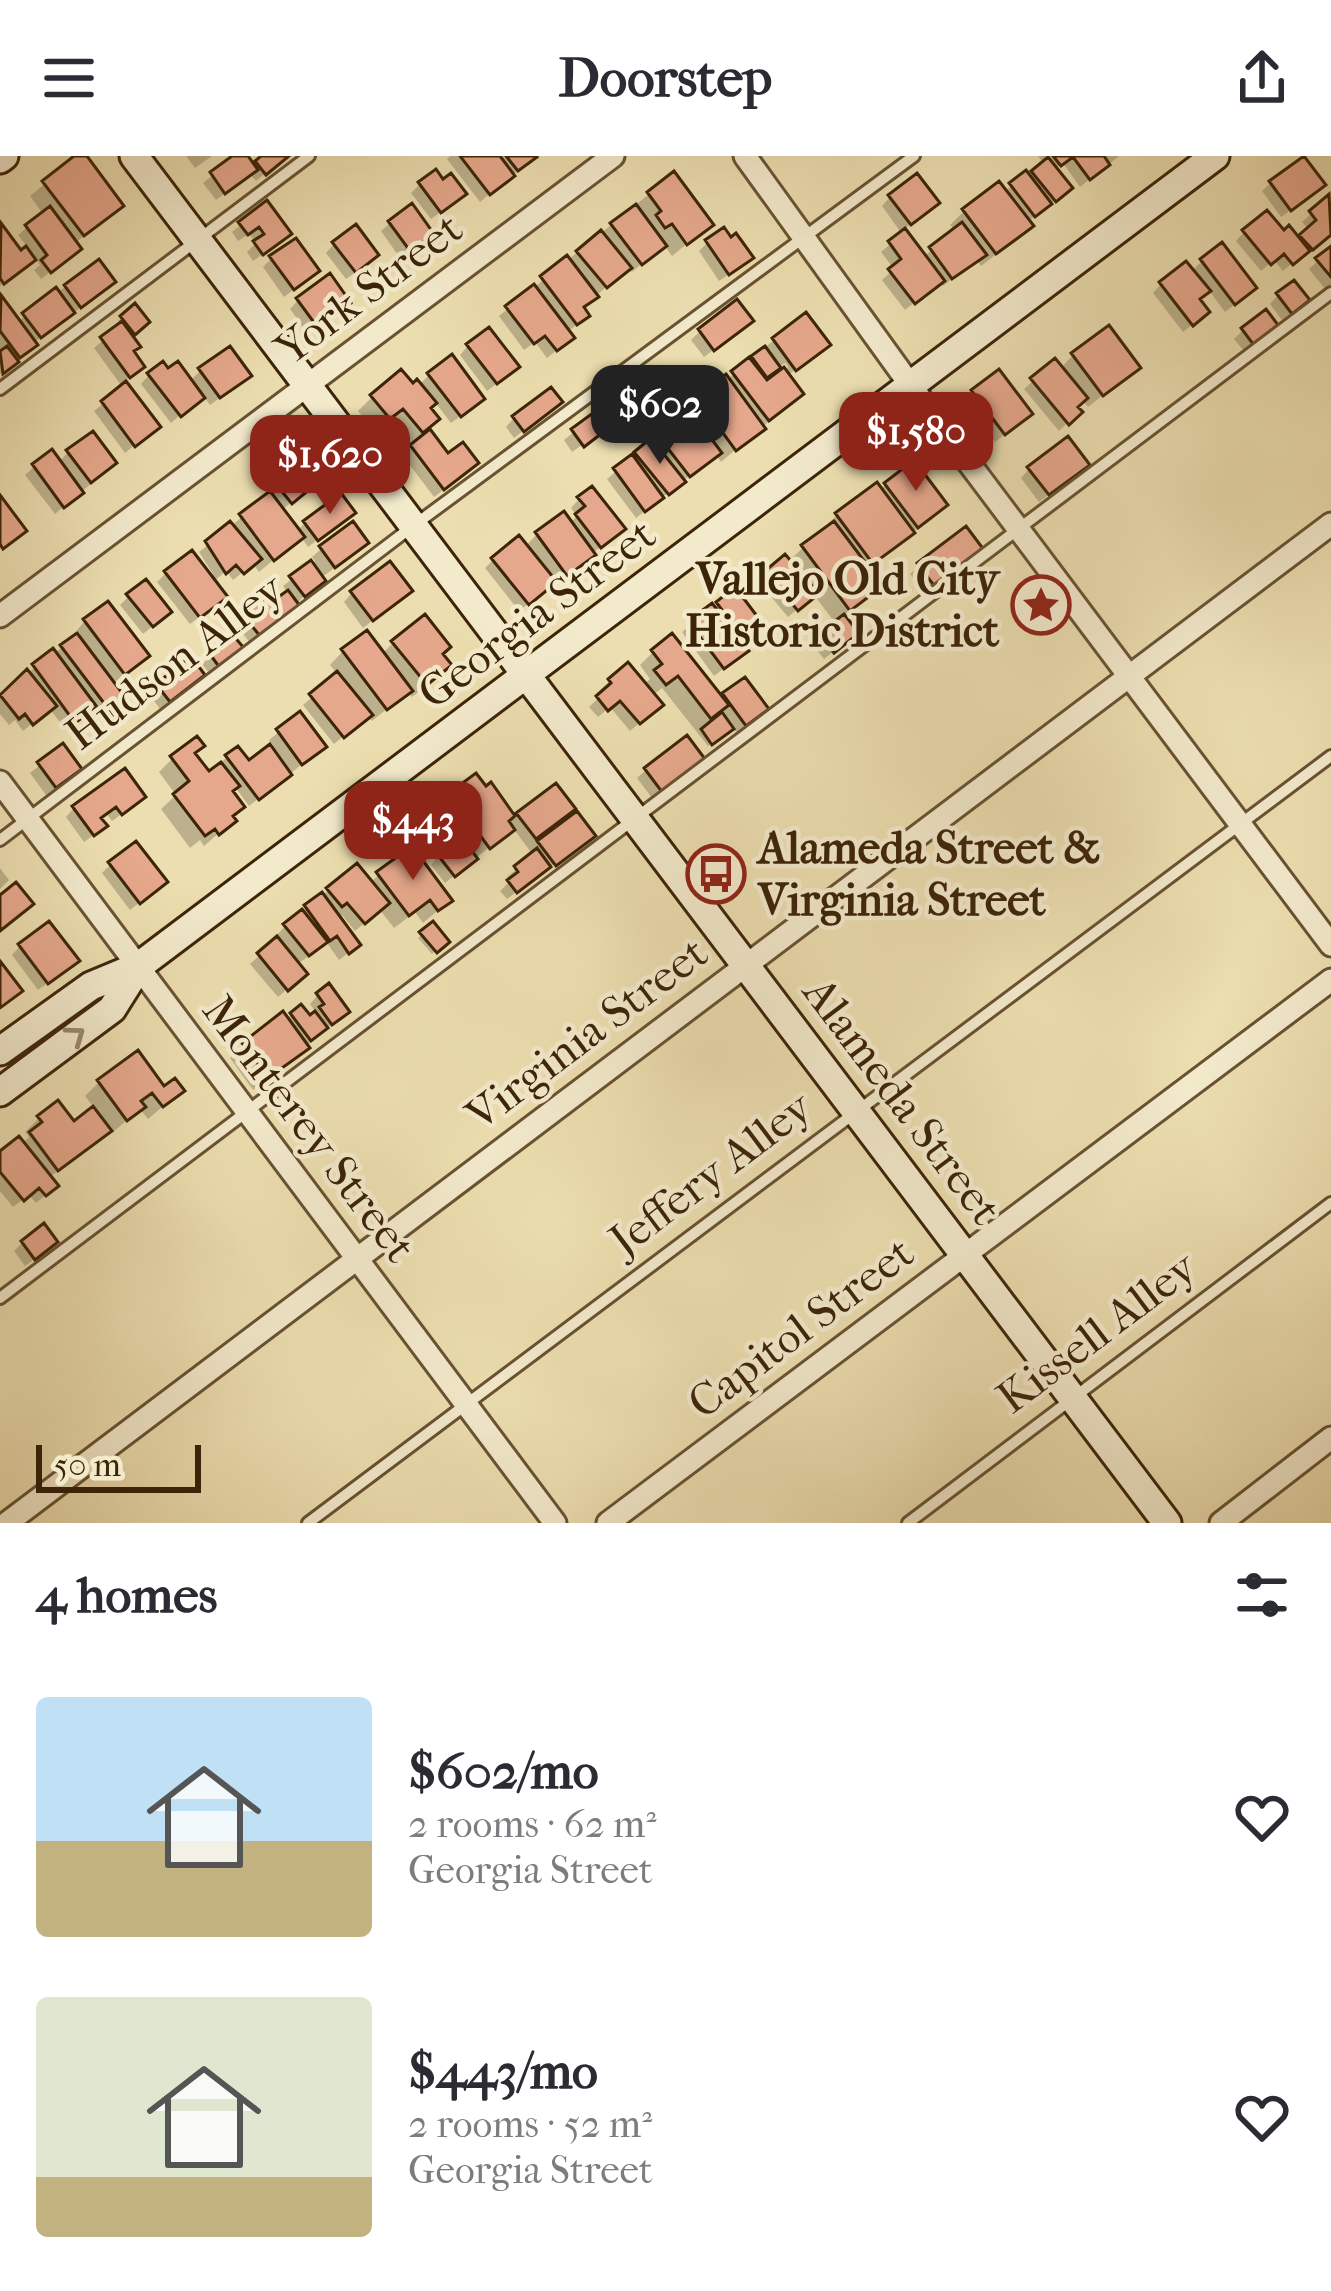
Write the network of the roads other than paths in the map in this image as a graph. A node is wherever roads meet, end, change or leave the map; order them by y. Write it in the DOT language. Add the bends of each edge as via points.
graph roads {
  1 [pos="134,156"];
  2 [pos="309,156"];
  3 [pos="613,156"];
  4 [pos="746,156"];
  5 [pos="914,156"];
  6 [pos="1215,156"];
  7 [pos="197,239"];
  8 [pos="805,240"];
  9 [pos="1331,293"];
  10 [pos="306,384"];
  11 [pos="910,386"];
  12 [pos="0,389"];
  13 [pos="1331,524"];
  14 [pos="413,526"];
  15 [pos="1020,531"];
  16 [pos="0,616"];
  17 [pos="525,676"];
  18 [pos="1129,676"];
  19 [pos="1331,756"];
  20 [pos="0,782"];
  21 [pos="28,820"];
  22 [pos="637,821"];
  23 [pos="1240,824"];
  24 [pos="0,840"];
  25 [pos="1331,945"];
  26 [pos="746,964"];
  27 [pos="139,966"];
  28 [pos="1331,980"];
  29 [pos="0,1051"];
  30 [pos="0,1091"];
  31 [pos="856,1109"];
  32 [pos="246,1111"];
  33 [pos="1331,1203"];
  34 [pos="964,1253"];
  35 [pos="355,1257"];
  36 [pos="0,1298"];
  37 [pos="1072,1396"];
  38 [pos="466,1404"];
  39 [pos="1331,1438"];
  40 [pos="8,1523"];
  41 [pos="308,1523"];
  42 [pos="555,1523"];
  43 [pos="608,1523"];
  44 [pos="908,1523"];
  45 [pos="1167,1523"];
  46 [pos="1221,1523"];
  1 -- 7 [label="main road, Alameda Street"];
  2 -- 7 [label="lane"];
  3 -- 10 [label="street, York Street"];
  4 -- 8 [label="street"];
  5 -- 8 [label="lane, Hudson Alley"];
  6 -- 11 [label="main road, Georgia Street"];
  7 -- 10 [label="main road, Alameda Street"];
  7 -- 12 [label="lane"];
  8 -- 11 [label="street"];
  8 -- 14 [label="lane, Hudson Alley"];
  9 -- 15 [label="lane"];
  10 -- 14 [label="main road, Alameda Street"];
  10 -- 16 [label="street, York Street"];
  11 -- 15 [label="street"];
  11 -- 17 [label="main road, Georgia Street"];
  13 -- 18 [label="street, Virginia Street"];
  14 -- 17 [label="main road, Alameda Street"];
  14 -- 21 [label="lane, Hudson Alley"];
  15 -- 18 [label="street"];
  15 -- 22 [label="lane"];
  17 -- 22 [label="main road, Alameda Street"];
  17 -- 27 [label="main road, Georgia Street"];
  18 -- 23 [label="street"];
  18 -- 26 [label="street, Virginia Street"];
  19 -- 23 [label="lane, Jeffery Alley"];
  20 -- 21 [label="street, Monterey Street"];
  21 -- 24 [label="lane, Hudson Alley"];
  21 -- 27 [label="street, Monterey Street"];
  22 -- 26 [label="main road, Alameda Street"];
  22 -- 32 [label="lane"];
  23 -- 25 [label="street"];
  23 -- 31 [label="lane, Jeffery Alley"];
  26 -- 31 [label="main road, Alameda Street"];
  26 -- 35 [label="street, Virginia Street"];
  27 -- 29 [label="main road, Georgia Street" via="91,986"];
  30 -- 27 [label="main road, Georgia Street, one-way" via="112,1009"];
  27 -- 32 [label="street, Monterey Street"];
  28 -- 34 [label="street, Capitol Street"];
  31 -- 34 [label="main road, Alameda Street"];
  31 -- 38 [label="lane, Jeffery Alley"];
  32 -- 35 [label="street, Monterey Street"];
  32 -- 36 [label="lane"];
  33 -- 37 [label="lane, Kissell Alley"];
  34 -- 37 [label="main road, Alameda Street"];
  34 -- 43 [label="street, Capitol Street"];
  35 -- 38 [label="street, Monterey Street"];
  35 -- 40 [label="street, Virginia Street"];
  37 -- 44 [label="lane, Kissell Alley"];
  37 -- 45 [label="main road, Alameda Street"];
  38 -- 41 [label="lane, Jeffery Alley"];
  38 -- 42 [label="street, Monterey Street"];
  39 -- 46 [label="street"];
}
